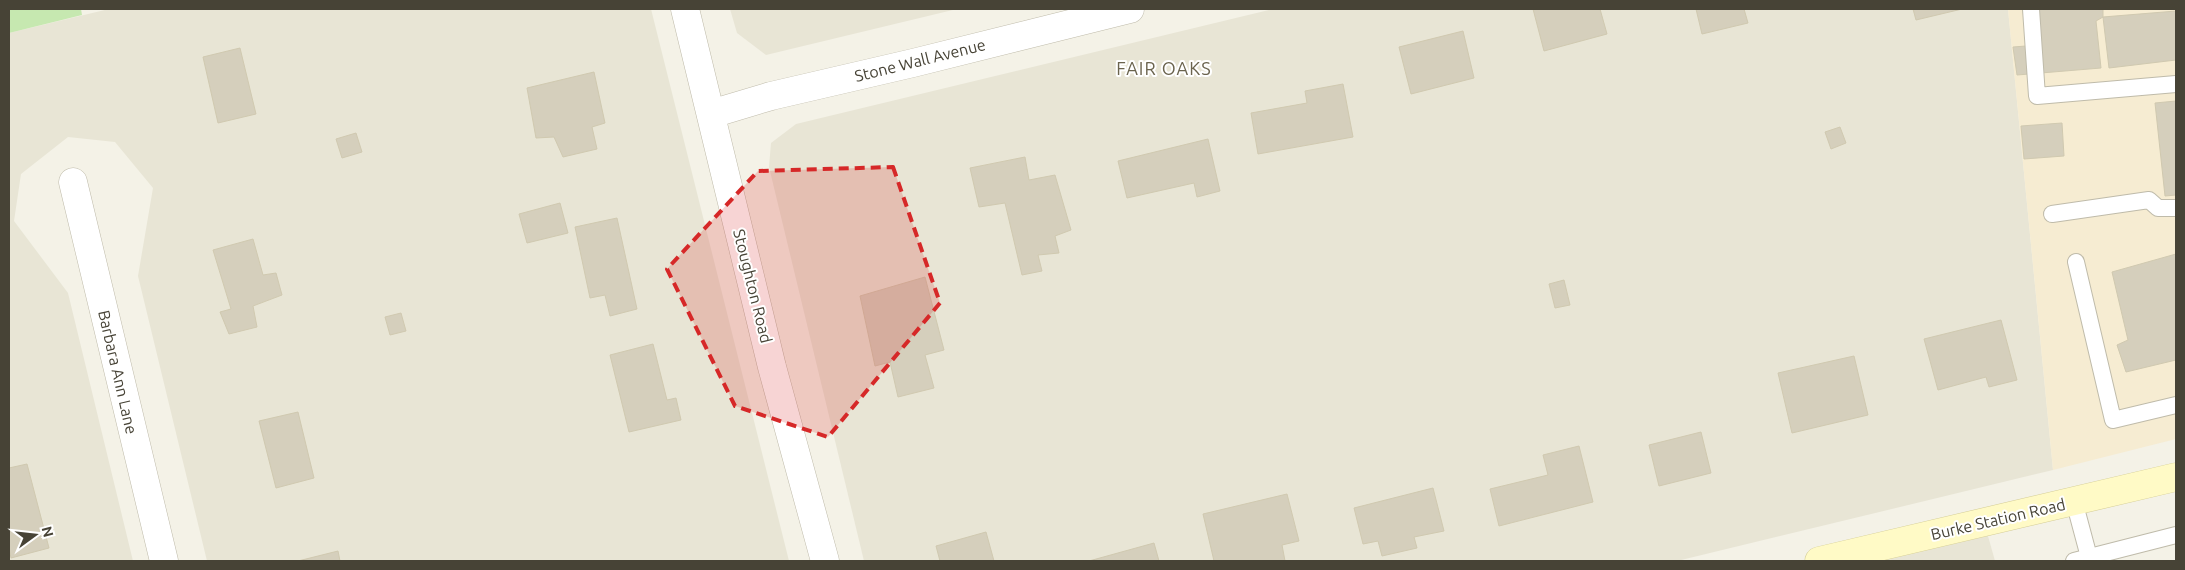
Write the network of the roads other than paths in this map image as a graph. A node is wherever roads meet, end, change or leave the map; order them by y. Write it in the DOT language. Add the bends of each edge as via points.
graph roads {
  1 [pos="686,9"];
  2 [pos="1130,9"];
  3 [pos="2031,9"];
  4 [pos="2176,84"];
  5 [pos="711,114"];
  6 [pos="73,182"];
  7 [pos="2176,208"];
  8 [pos="2052,214"];
  9 [pos="2076,262"];
  10 [pos="2176,405"];
  11 [pos="2176,477"];
  12 [pos="2074,501"];
  13 [pos="2176,536"];
  14 [pos="2082,559"];
  15 [pos="164,561"];
  16 [pos="825,561"];
  17 [pos="1819,561"];
  1 -- 5 [label="street, Stoughton Road"];
  2 -- 5 [label="street, Stone Wall Avenue" via="771,96"];
  3 -- 4 [label="lane" via="2037,96"];
  5 -- 16 [label="street, Stoughton Road" via="772,367"];
  6 -- 15 [label="street, Barbara Ann Lane"];
  7 -- 8 [label="lane" via="2158,208 2149,200"];
  9 -- 10 [label="lane" via="2113,420"];
  11 -- 12 [label="street, Burke Station Road"];
  12 -- 14 [label="lane"];
  12 -- 17 [label="street, Burke Station Road"];
  13 -- 14 [label="lane"];
}
